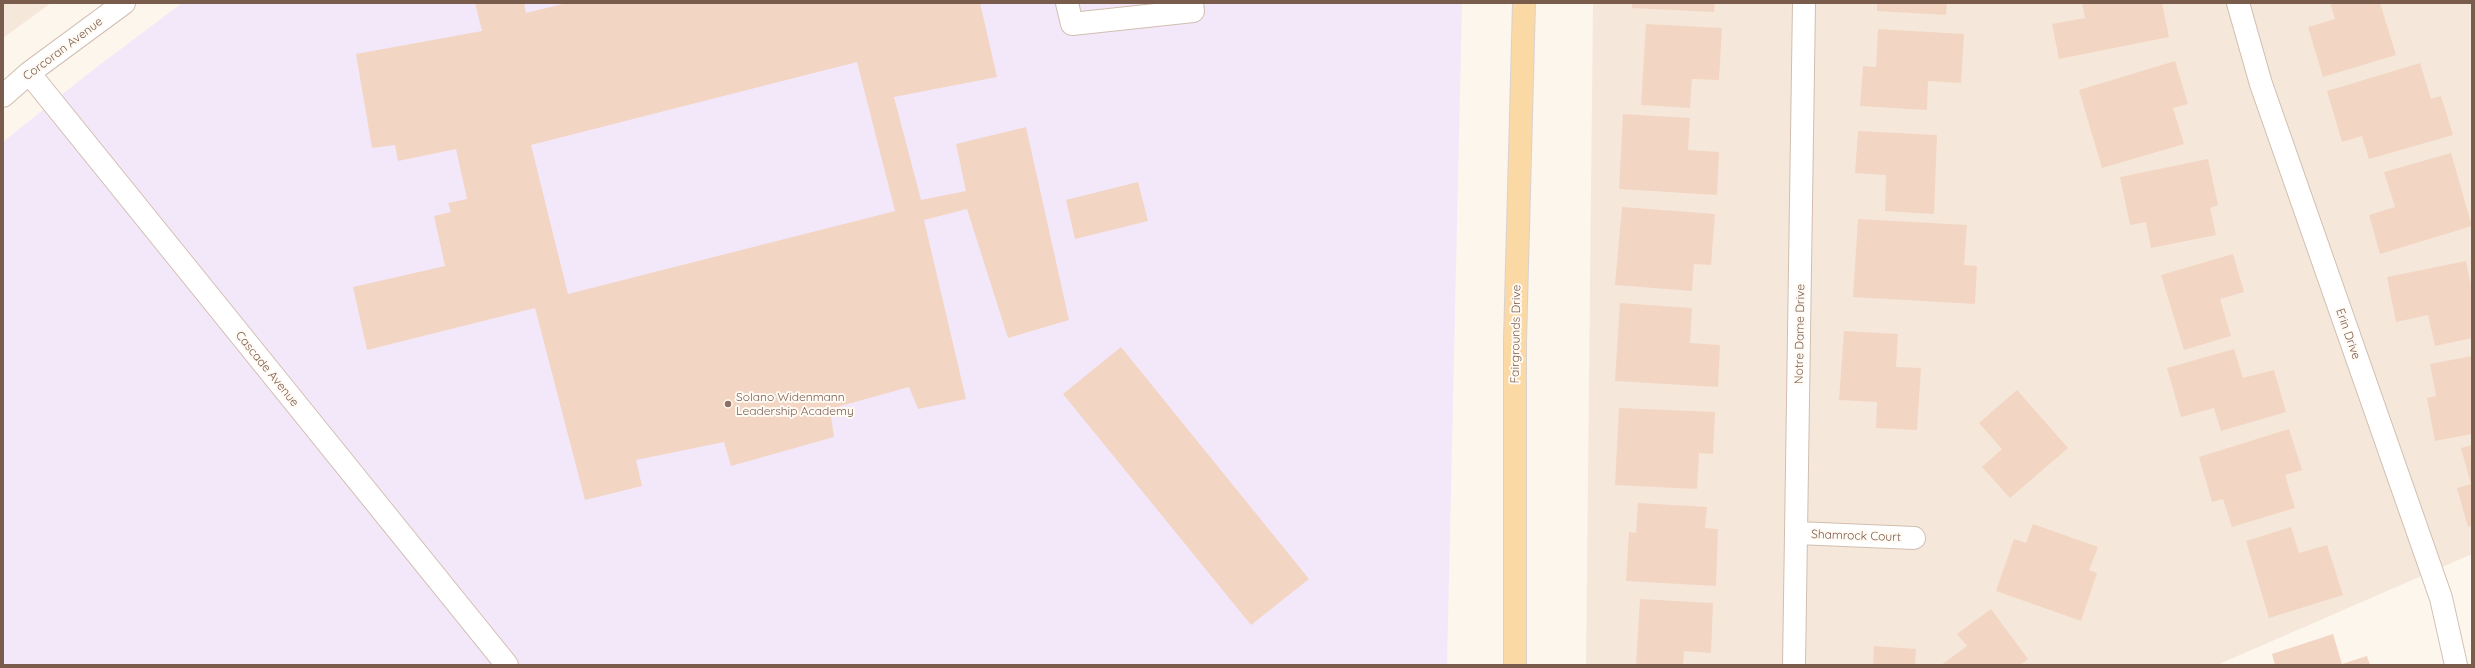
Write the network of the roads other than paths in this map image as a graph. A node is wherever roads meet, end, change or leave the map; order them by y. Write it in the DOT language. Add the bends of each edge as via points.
graph roads {
  1 [pos="124,3"];
  2 [pos="1067,3"];
  3 [pos="1192,3"];
  4 [pos="1524,3"];
  5 [pos="1804,3"];
  6 [pos="2238,3"];
  7 [pos="28,73"];
  8 [pos="3,96"];
  9 [pos="1797,533"];
  10 [pos="1914,538"];
  11 [pos="507,665"];
  12 [pos="1515,665"];
  13 [pos="1794,665"];
  14 [pos="2456,665"];
  1 -- 7 [label="street, Corcoran Avenue"];
  2 -- 3 [label="street" via="1072,24 1193,11"];
  4 -- 12 [label="main road, Fairgrounds Drive" via="1515,341"];
  5 -- 9 [label="street, Notre Dame Drive"];
  6 -- 14 [label="street, Erin Drive" via="2261,84 2441,598"];
  7 -- 8 [label="street, Corcoran Avenue"];
  7 -- 11 [label="street, Cascade Avenue"];
  9 -- 10 [label="street, Shamrock Court"];
  9 -- 13 [label="street, Notre Dame Drive"];
}
